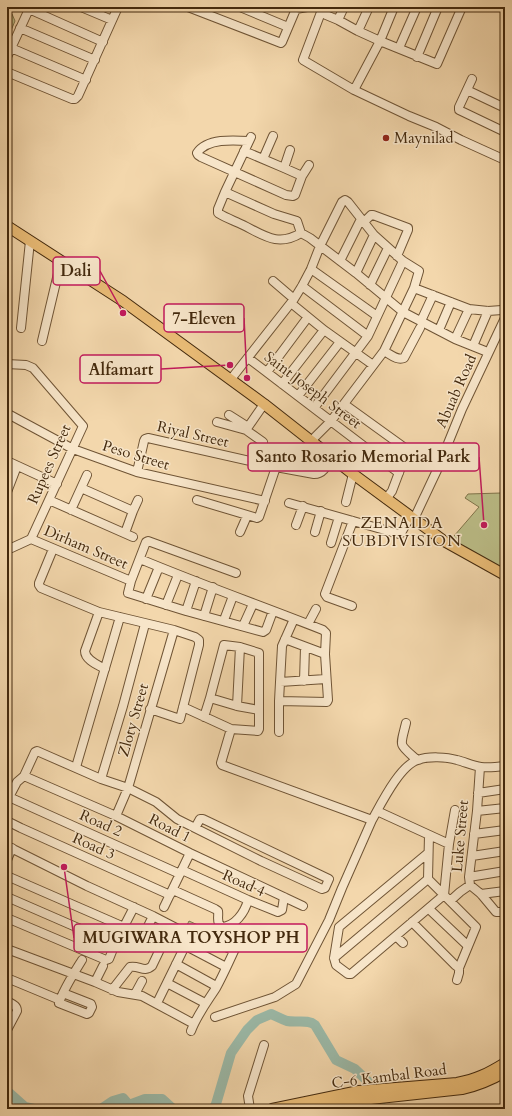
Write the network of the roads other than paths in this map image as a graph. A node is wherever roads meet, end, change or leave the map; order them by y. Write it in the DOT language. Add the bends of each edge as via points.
graph roads {
  1 [pos="81,7"];
  2 [pos="118,7"];
  3 [pos="240,7"];
  4 [pos="306,7"];
  5 [pos="323,7"];
  6 [pos="344,7"];
  7 [pos="369,7"];
  8 [pos="394,7"];
  9 [pos="417,7"];
  10 [pos="438,7"];
  11 [pos="462,7"];
  12 [pos="30,8"];
  13 [pos="192,8"];
  14 [pos="293,8"];
  15 [pos="326,15"];
  16 [pos="112,20"];
  17 [pos="338,20"];
  18 [pos="288,27"];
  19 [pos="20,28"];
  20 [pos="358,31"];
  21 [pos="380,41"];
  22 [pos="103,42"];
  23 [pos="11,48"];
  24 [pos="399,48"];
  25 [pos="7,57"];
  26 [pos="417,57"];
  27 [pos="94,60"];
  28 [pos="7,72"];
  29 [pos="472,79"];
  30 [pos="86,80"];
  31 [pos="354,90"];
  32 [pos="467,90"];
  33 [pos="505,108"];
  34 [pos="505,132"];
  35 [pos="273,136"];
  36 [pos="290,150"];
  37 [pos="244,151"];
  38 [pos="263,159"];
  39 [pos="505,160"];
  40 [pos="309,165"];
  41 [pos="284,168"];
  42 [pos="235,172"];
  43 [pos="302,176"];
  44 [pos="225,192"];
  45 [pos="362,221"];
  46 [pos="7,226"];
  47 [pos="301,233"];
  48 [pos="374,235"];
  49 [pos="30,241"];
  50 [pos="320,246"];
  51 [pos="388,248"];
  52 [pos="400,259"];
  53 [pos="61,261"];
  54 [pos="340,261"];
  55 [pos="311,269"];
  56 [pos="356,273"];
  57 [pos="274,281"];
  58 [pos="370,285"];
  59 [pos="302,286"];
  60 [pos="414,288"];
  61 [pos="433,295"];
  62 [pos="386,298"];
  63 [pos="293,301"];
  64 [pos="451,302"];
  65 [pos="469,309"];
  66 [pos="502,310"];
  67 [pos="488,311"];
  68 [pos="403,312"];
  69 [pos="377,316"];
  70 [pos="308,317"];
  71 [pos="505,318"];
  72 [pos="420,325"];
  73 [pos="21,328"];
  74 [pos="324,330"];
  75 [pos="439,330"];
  76 [pos="368,336"];
  77 [pos="455,339"];
  78 [pos="42,341"];
  79 [pos="340,342"];
  80 [pos="473,346"];
  81 [pos="384,351"];
  82 [pos="485,351"];
  83 [pos="355,353"];
  84 [pos="248,358"];
  85 [pos="7,364"];
  86 [pos="373,365"];
  87 [pos="267,372"];
  88 [pos="231,379"];
  89 [pos="282,384"];
  90 [pos="298,396"];
  91 [pos="264,404"];
  92 [pos="344,404"];
  93 [pos="314,408"];
  94 [pos="7,415"];
  95 [pos="229,415"];
  96 [pos="331,421"];
  97 [pos="217,422"];
  98 [pos="247,428"];
  99 [pos="311,441"];
  100 [pos="263,442"];
  101 [pos="73,449"];
  102 [pos="331,456"];
  103 [pos="7,461"];
  104 [pos="18,466"];
  105 [pos="276,467"];
  106 [pos="137,472"];
  107 [pos="399,473"];
  108 [pos="87,474"];
  109 [pos="353,474"];
  110 [pos="57,484"];
  111 [pos="81,488"];
  112 [pos="7,492"];
  113 [pos="386,499"];
  114 [pos="49,500"];
  115 [pos="138,500"];
  116 [pos="198,500"];
  117 [pos="265,501"];
  118 [pos="289,502"];
  119 [pos="346,502"];
  120 [pos="303,506"];
  121 [pos="71,510"];
  122 [pos="321,511"];
  123 [pos="133,512"];
  124 [pos="247,516"];
  125 [pos="339,517"];
  126 [pos="412,518"];
  127 [pos="353,520"];
  128 [pos="296,525"];
  129 [pos="240,532"];
  130 [pos="315,532"];
  131 [pos="31,540"];
  132 [pos="331,543"];
  133 [pos="53,549"];
  134 [pos="7,550"];
  135 [pos="140,559"];
  136 [pos="159,567"];
  137 [pos="236,573"];
  138 [pos="178,575"];
  139 [pos="505,575"];
  140 [pos="131,581"];
  141 [pos="196,581"];
  142 [pos="213,587"];
  143 [pos="233,596"];
  144 [pos="146,599"];
  145 [pos="253,604"];
  146 [pos="166,605"];
  147 [pos="352,606"];
  148 [pos="316,609"];
  149 [pos="186,611"];
  150 [pos="273,611"];
  151 [pos="99,612"];
  152 [pos="204,616"];
  153 [pos="120,617"];
  154 [pos="294,618"];
  155 [pos="224,620"];
  156 [pos="145,624"];
  157 [pos="308,624"];
  158 [pos="243,626"];
  159 [pos="174,630"];
  160 [pos="285,639"];
  161 [pos="240,647"];
  162 [pos="306,647"];
  163 [pos="325,654"];
  164 [pos="104,669"];
  165 [pos="326,679"];
  166 [pos="304,681"];
  167 [pos="280,682"];
  168 [pos="210,698"];
  169 [pos="279,701"];
  170 [pos="237,706"];
  171 [pos="183,707"];
  172 [pos="150,709"];
  173 [pos="259,710"];
  174 [pos="204,717"];
  175 [pos="406,723"];
  176 [pos="231,729"];
  177 [pos="279,732"];
  178 [pos="417,760"];
  179 [pos="505,766"];
  180 [pos="480,767"];
  181 [pos="76,768"];
  182 [pos="24,776"];
  183 [pos="101,779"];
  184 [pos="128,788"];
  185 [pos="505,789"];
  186 [pos="478,793"];
  187 [pos="8,799"];
  188 [pos="505,808"];
  189 [pos="455,810"];
  190 [pos="377,811"];
  191 [pos="477,811"];
  192 [pos="116,816"];
  193 [pos="372,820"];
  194 [pos="7,821"];
  195 [pos="195,828"];
  196 [pos="505,830"];
  197 [pos="474,834"];
  198 [pos="429,835"];
  199 [pos="449,844"];
  200 [pos="9,847"];
  201 [pos="505,851"];
  202 [pos="190,853"];
  203 [pos="428,853"];
  204 [pos="472,856"];
  205 [pos="7,860"];
  206 [pos="505,871"];
  207 [pos="181,872"];
  208 [pos="7,876"];
  209 [pos="428,879"];
  210 [pos="470,881"];
  211 [pos="505,890"];
  212 [pos="171,892"];
  213 [pos="481,894"];
  214 [pos="7,897"];
  215 [pos="284,897"];
  216 [pos="447,898"];
  217 [pos="248,900"];
  218 [pos="303,906"];
  219 [pos="134,907"];
  220 [pos="164,907"];
  221 [pos="429,909"];
  222 [pos="505,912"];
  223 [pos="152,916"];
  224 [pos="7,918"];
  225 [pos="412,922"];
  226 [pos="124,927"];
  227 [pos="180,930"];
  228 [pos="396,936"];
  229 [pos="241,937"];
  230 [pos="214,941"];
  231 [pos="163,943"];
  232 [pos="403,943"];
  233 [pos="115,944"];
  234 [pos="468,946"];
  235 [pos="138,947"];
  236 [pos="7,949"];
  237 [pos="234,951"];
  238 [pos="334,958"];
  239 [pos="82,960"];
  240 [pos="106,963"];
  241 [pos="176,964"];
  242 [pos="226,967"];
  243 [pos="459,968"];
  244 [pos="74,974"];
  245 [pos="456,980"];
  246 [pos="8,981"];
  247 [pos="142,981"];
  248 [pos="95,982"];
  249 [pos="168,983"];
  250 [pos="216,986"];
  251 [pos="112,990"];
  252 [pos="135,994"];
  253 [pos="7,1001"];
  254 [pos="157,1003"];
  255 [pos="205,1004"];
  256 [pos="215,1017"];
  257 [pos="7,1030"];
  258 [pos="264,1045"];
  259 [pos="505,1064"];
  260 [pos="505,1072"];
  261 [pos="412,1090"];
  262 [pos="359,1096"];
  263 [pos="250,1109"];
  264 [pos="272,1109"];
  265 [pos="307,1109"];
  1 -- 16 [label="street"];
  2 -- 16 [label="street"];
  3 -- 18 [label="street"];
  4 -- 14 [label="street"];
  5 -- 31 [label="street" via="303,60"];
  6 -- 17 [label="street"];
  7 -- 20 [label="street"];
  8 -- 21 [label="street"];
  9 -- 24 [label="street"];
  10 -- 26 [label="street"];
  11 -- 26 [label="street" via="438,64"];
  12 -- 19 [label="street"];
  12 -- 22 [label="street"];
  13 -- 18 [label="street" via="279,43 282,42"];
  14 -- 18 [label="street"];
  15 -- 17 [label="street"];
  16 -- 22 [label="street"];
  17 -- 20 [label="street"];
  19 -- 23 [label="street"];
  19 -- 27 [label="street"];
  20 -- 21 [label="street"];
  21 -- 24 [label="street"];
  21 -- 31 [label="street"];
  22 -- 27 [label="street"];
  23 -- 25 [label="street"];
  23 -- 30 [label="street"];
  24 -- 26 [label="street"];
  27 -- 30 [label="street"];
  28 -- 30 [label="street" via="72,99 78,96"];
  29 -- 32 [label="street"];
  31 -- 39 [label="street"];
  32 -- 33 [label="street"];
  32 -- 34 [label="street" via="459,110"];
  35 -- 38 [label="street"];
  36 -- 41 [label="street"];
  37 -- 38 [label="street"];
  37 -- 42 [label="street"];
  37 -- 42 [label="street" via="250,139 218,141 198,151 201,157"];
  38 -- 41 [label="street"];
  40 -- 43 [label="street"];
  41 -- 43 [label="street"];
  42 -- 43 [label="street" via="286,195 294,196"];
  42 -- 44 [label="street"];
  44 -- 47 [label="street" via="274,214 297,221"];
  44 -- 47 [label="street" via="218,213 271,239 284,240"];
  45 -- 48 [label="street"];
  45 -- 50 [label="street" via="345,200"];
  45 -- 52 [label="street" via="373,215 408,228"];
  45 -- 54 [label="street"];
  46 -- 49 [label="main road"];
  47 -- 50 [label="street"];
  48 -- 51 [label="street"];
  48 -- 56 [label="street"];
  49 -- 53 [label="main road"];
  49 -- 73 [label="street"];
  50 -- 54 [label="street"];
  50 -- 55 [label="street"];
  51 -- 52 [label="street"];
  51 -- 58 [label="street"];
  52 -- 60 [label="street" via="419,271"];
  52 -- 62 [label="street"];
  53 -- 78 [label="street"];
  53 -- 88 [label="main road" via="123,301"];
  54 -- 56 [label="street"];
  55 -- 59 [label="street"];
  55 -- 69 [label="street"];
  56 -- 58 [label="street"];
  57 -- 63 [label="street"];
  58 -- 62 [label="street"];
  59 -- 63 [label="street"];
  59 -- 76 [label="street"];
  60 -- 61 [label="street"];
  60 -- 68 [label="street"];
  61 -- 64 [label="street"];
  61 -- 72 [label="street"];
  62 -- 68 [label="street"];
  62 -- 69 [label="street"];
  63 -- 70 [label="street"];
  63 -- 84 [label="street"];
  64 -- 65 [label="street"];
  64 -- 75 [label="street"];
  65 -- 67 [label="street"];
  65 -- 77 [label="street"];
  66 -- 67 [label="street"];
  67 -- 80 [label="street"];
  68 -- 72 [label="street"];
  68 -- 81 [label="street"];
  69 -- 76 [label="street"];
  70 -- 74 [label="street"];
  70 -- 87 [label="street"];
  71 -- 126 [label="street, Abuab Road" via="462,409 438,468"];
  72 -- 75 [label="street"];
  72 -- 81 [label="street" via="404,358 398,359"];
  74 -- 79 [label="street"];
  74 -- 89 [label="street"];
  75 -- 77 [label="street"];
  76 -- 83 [label="street"];
  77 -- 80 [label="street"];
  79 -- 83 [label="street"];
  79 -- 90 [label="street"];
  80 -- 82 [label="street"];
  81 -- 86 [label="street"];
  83 -- 86 [label="street"];
  83 -- 93 [label="street"];
  84 -- 87 [label="street, Saint Joseph Street"];
  84 -- 88 [label="street"];
  85 -- 101 [label="street, Rupees Street" via="33,368 82,424"];
  86 -- 92 [label="street"];
  87 -- 89 [label="street, Saint Joseph Street"];
  88 -- 91 [label="main road"];
  89 -- 90 [label="street, Saint Joseph Street"];
  90 -- 93 [label="street, Saint Joseph Street"];
  91 -- 98 [label="street"];
  91 -- 99 [label="main road"];
  92 -- 96 [label="street"];
  92 -- 107 [label="street" via="405,448 406,454"];
  93 -- 96 [label="street, Saint Joseph Street"];
  94 -- 101 [label="street, Peso Street"];
  95 -- 98 [label="street"];
  96 -- 99 [label="street"];
  96 -- 107 [label="street, Saint Joseph Street"];
  97 -- 98 [label="street"];
  98 -- 100 [label="street"];
  99 -- 102 [label="main road"];
  101 -- 106 [label="street, Peso Street"];
  101 -- 110 [label="street, Rupees Street"];
  102 -- 105 [label="street, Riyal Street" via="318,474"];
  102 -- 109 [label="main road"];
  103 -- 104 [label="street"];
  104 -- 110 [label="street"];
  104 -- 112 [label="street"];
  105 -- 106 [label="street, Riyal Street" via="148,438 144,441"];
  105 -- 117 [label="street"];
  106 -- 117 [label="street, Peso Street"];
  107 -- 113 [label="street"];
  108 -- 111 [label="street"];
  109 -- 113 [label="main road"];
  109 -- 119 [label="street"];
  110 -- 114 [label="street, Rupees Street"];
  111 -- 121 [label="street"];
  111 -- 123 [label="street"];
  113 -- 126 [label="main road"];
  114 -- 121 [label="street"];
  114 -- 131 [label="street, Rupees Street"];
  115 -- 123 [label="street"];
  116 -- 124 [label="street"];
  117 -- 124 [label="street" via="259,517"];
  118 -- 120 [label="street"];
  120 -- 122 [label="street"];
  120 -- 128 [label="street"];
  121 -- 123 [label="street" via="129,535"];
  122 -- 125 [label="street"];
  122 -- 130 [label="street"];
  124 -- 129 [label="street"];
  125 -- 127 [label="street"];
  125 -- 132 [label="street"];
  126 -- 127 [label="street, Abuab Road" via="399,534"];
  126 -- 139 [label="main road" via="444,541"];
  127 -- 147 [label="street" via="326,594 327,597"];
  131 -- 133 [label="street, Dirham Street"];
  131 -- 134 [label="street"];
  133 -- 140 [label="street, Dirham Street"];
  133 -- 151 [label="street" via="39,582 41,588"];
  135 -- 136 [label="street"];
  135 -- 137 [label="street" via="148,541"];
  135 -- 140 [label="street"];
  136 -- 138 [label="street"];
  136 -- 144 [label="street"];
  138 -- 141 [label="street"];
  138 -- 146 [label="street"];
  140 -- 144 [label="street" via="128,593"];
  141 -- 142 [label="street"];
  141 -- 149 [label="street"];
  142 -- 143 [label="street"];
  142 -- 152 [label="street"];
  143 -- 145 [label="street"];
  143 -- 155 [label="street"];
  144 -- 146 [label="street"];
  145 -- 150 [label="street"];
  145 -- 158 [label="street"];
  146 -- 149 [label="street"];
  148 -- 157 [label="street"];
  149 -- 152 [label="street"];
  150 -- 154 [label="street"];
  150 -- 158 [label="street" via="264,632"];
  151 -- 153 [label="street"];
  151 -- 164 [label="street" via="85,655"];
  152 -- 155 [label="street"];
  153 -- 156 [label="street"];
  153 -- 164 [label="street"];
  154 -- 157 [label="street"];
  154 -- 160 [label="street"];
  155 -- 158 [label="street"];
  156 -- 159 [label="street"];
  156 -- 183 [label="street"];
  157 -- 163 [label="street" via="323,630 326,634"];
  159 -- 171 [label="street" via="199,640"];
  159 -- 172 [label="street, Zloty Street"];
  160 -- 162 [label="street"];
  160 -- 167 [label="street" via="282,646"];
  161 -- 168 [label="street" via="223,646"];
  161 -- 170 [label="street"];
  161 -- 173 [label="street" via="259,654"];
  162 -- 163 [label="street"];
  162 -- 166 [label="street"];
  163 -- 165 [label="street"];
  164 -- 181 [label="street"];
  165 -- 166 [label="street"];
  165 -- 169 [label="street" via="327,702"];
  166 -- 167 [label="street"];
  167 -- 169 [label="street"];
  168 -- 170 [label="street"];
  168 -- 174 [label="street"];
  169 -- 177 [label="street"];
  170 -- 173 [label="street"];
  171 -- 172 [label="street" via="179,719"];
  171 -- 174 [label="street"];
  172 -- 184 [label="street, Zloty Street"];
  173 -- 176 [label="street" via="258,731"];
  174 -- 176 [label="street"];
  175 -- 178 [label="street" via="402,746"];
  176 -- 193 [label="street" via="222,765"];
  178 -- 180 [label="street" via="449,758"];
  178 -- 190 [label="street" via="405,768"];
  179 -- 180 [label="street"];
  180 -- 186 [label="street, Luke Street"];
  181 -- 182 [label="street" via="37,751"];
  181 -- 183 [label="street"];
  182 -- 187 [label="street" via="17,782"];
  182 -- 192 [label="street, Road 1"];
  183 -- 184 [label="street"];
  184 -- 192 [label="street, Zloty Street"];
  184 -- 195 [label="street" via="156,802 177,819"];
  185 -- 186 [label="street"];
  186 -- 191 [label="street, Luke Street"];
  187 -- 207 [label="street, Road 2"];
  188 -- 191 [label="street"];
  189 -- 199 [label="street"];
  190 -- 193 [label="street"];
  190 -- 198 [label="street"];
  191 -- 197 [label="street, Luke Street"];
  192 -- 202 [label="street, Road 1"];
  193 -- 256 [label="street" via="329,920 296,984 275,997"];
  194 -- 212 [label="street, Road 3"];
  195 -- 195 [label="street" via="203,818 329,880 322,889"];
  196 -- 197 [label="street"];
  197 -- 204 [label="street, Luke Street"];
  198 -- 199 [label="street"];
  198 -- 203 [label="street"];
  199 -- 216 [label="street"];
  200 -- 205 [label="street"];
  200 -- 219 [label="street"];
  201 -- 204 [label="street"];
  202 -- 207 [label="street"];
  202 -- 215 [label="street, Road 1"];
  203 -- 209 [label="street"];
  203 -- 238 [label="street" via="339,927"];
  204 -- 210 [label="street, Luke Street"];
  206 -- 210 [label="street"];
  207 -- 212 [label="street"];
  207 -- 217 [label="street, Road 4"];
  208 -- 226 [label="street"];
  209 -- 216 [label="street"];
  209 -- 238 [label="street"];
  210 -- 213 [label="street, Luke Street"];
  210 -- 216 [label="street" via="460,892"];
  211 -- 213 [label="street"];
  212 -- 217 [label="street, Road 3" via="218,911 217,918 221,927 236,921 246,908"];
  212 -- 220 [label="street"];
  213 -- 222 [label="street, Luke Street" via="496,912"];
  214 -- 233 [label="street"];
  215 -- 217 [label="street, Road 4" via="282,910 278,912"];
  215 -- 218 [label="street, Road 1"];
  216 -- 221 [label="street"];
  216 -- 234 [label="street" via="476,927"];
  219 -- 223 [label="street"];
  219 -- 226 [label="street"];
  221 -- 225 [label="street"];
  221 -- 234 [label="street"];
  223 -- 227 [label="street"];
  223 -- 235 [label="street"];
  224 -- 240 [label="street" via="106,960"];
  225 -- 228 [label="street"];
  225 -- 243 [label="street"];
  226 -- 233 [label="street"];
  228 -- 232 [label="street"];
  228 -- 238 [label="street" via="351,974 336,965"];
  229 -- 237 [label="street"];
  230 -- 237 [label="street"];
  231 -- 251 [label="street" via="152,966 146,970 130,967"];
  233 -- 240 [label="street"];
  234 -- 243 [label="street"];
  236 -- 244 [label="street"];
  237 -- 242 [label="street"];
  239 -- 244 [label="street"];
  240 -- 248 [label="street"];
  241 -- 242 [label="street" via="187,946"];
  241 -- 249 [label="street"];
  241 -- 250 [label="street"];
  242 -- 250 [label="street"];
  243 -- 245 [label="street"];
  244 -- 246 [label="street" via="62,996"];
  244 -- 248 [label="street"];
  247 -- 252 [label="street"];
  248 -- 251 [label="street"];
  249 -- 254 [label="street"];
  249 -- 255 [label="street"];
  250 -- 255 [label="street"];
  251 -- 252 [label="street"];
  252 -- 254 [label="street"];
  253 -- 257 [label="street" via="15,1005 17,1011"];
  254 -- 255 [label="street" via="192,1027"];
  258 -- 263 [label="street" via="248,1096"];
  259 -- 261 [label="main road, C-6 Kambal Road" via="467,1081"];
  260 -- 261 [label="main road, C-6 Kambal Road" via="472,1087 454,1090"];
  261 -- 262 [label="main road, C-6 Kambal Road"];
  262 -- 264 [label="main road, C-6 Kambal Road"];
  262 -- 265 [label="main road, C-6 Kambal Road"];
}
